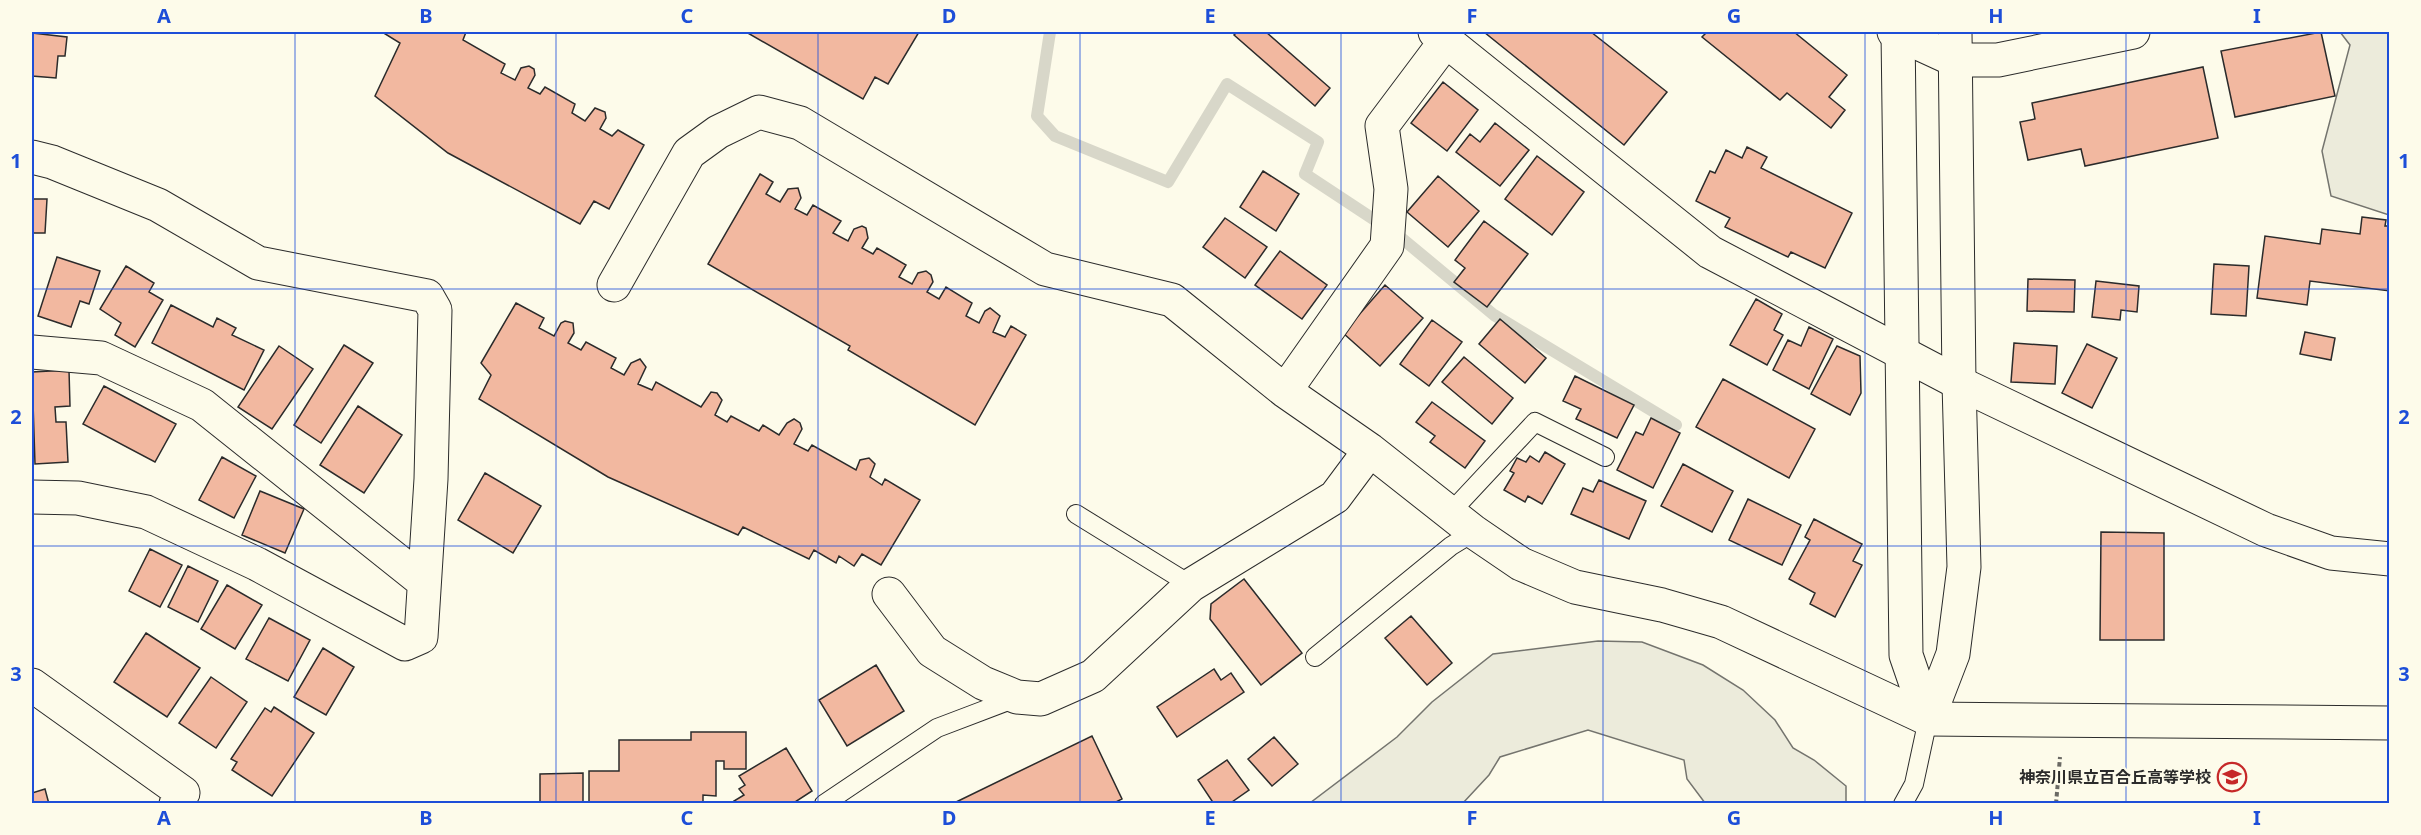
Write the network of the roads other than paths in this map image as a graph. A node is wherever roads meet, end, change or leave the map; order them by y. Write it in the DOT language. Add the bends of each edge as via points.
graph roads {
  1 [pos="2133,32"];
  2 [pos="1897,33"];
  3 [pos="1440,37"];
  4 [pos="1955,46"];
  5 [pos="32,157"];
  6 [pos="614,285"];
  7 [pos="1900,351"];
  8 [pos="32,352"];
  9 [pos="1959,383"];
  10 [pos="1285,391"];
  11 [pos="1370,450"];
  12 [pos="1605,457"];
  13 [pos="32,497"];
  14 [pos="1076,514"];
  15 [pos="1462,522"];
  16 [pos="2390,560"];
  17 [pos="424,582"];
  18 [pos="1191,585"];
  19 [pos="889,594"];
  20 [pos="1315,657"];
  21 [pos="32,685"];
  22 [pos="1017,697"];
  23 [pos="1928,719"];
  24 [pos="2390,723"];
  25 [pos="176,804"];
  26 [pos="824,804"];
  27 [pos="1904,804"];
  1 -- 4 [label="street" via="1998,60"];
  2 -- 4 [label="street"];
  2 -- 7 [label="street"];
  3 -- 7 [label="street" via="1710,252"];
  3 -- 10 [label="street" via="1382,126 1391,189 1387,246"];
  4 -- 9 [label="street"];
  5 -- 17 [label="street" via="158,205 258,263 427,296 435,310"];
  6 -- 10 [label="street" via="689,153 718,132 759,112 800,123 1045,269 1172,300"];
  7 -- 9 [label="street"];
  7 -- 23 [label="street" via="1906,655"];
  8 -- 17 [label="street" via="101,358 202,405"];
  9 -- 16 [label="street" via="2266,530 2331,553"];
  9 -- 23 [label="street" via="1964,567 1953,654"];
  10 -- 11 [label="street"];
  11 -- 15 [label="street"];
  11 -- 18 [label="street" via="1335,497"];
  12 -- 15 [label="lane" via="1535,422"];
  13 -- 17 [label="street" via="78,498 146,512 257,564 405,644 420,637"];
  14 -- 18 [label="lane"];
  15 -- 20 [label="lane" via="1451,546"];
  15 -- 23 [label="street" via="1521,564 1575,587 1721,622"];
  18 -- 22 [label="street" via="1093,676 1041,699"];
  19 -- 22 [label="street" via="932,651 982,683"];
  21 -- 25 [label="street" via="183,792"];
  22 -- 26 [label="lane" via="937,728"];
  23 -- 24 [label="street"];
  23 -- 27 [label="lane" via="1914,784"];
}
